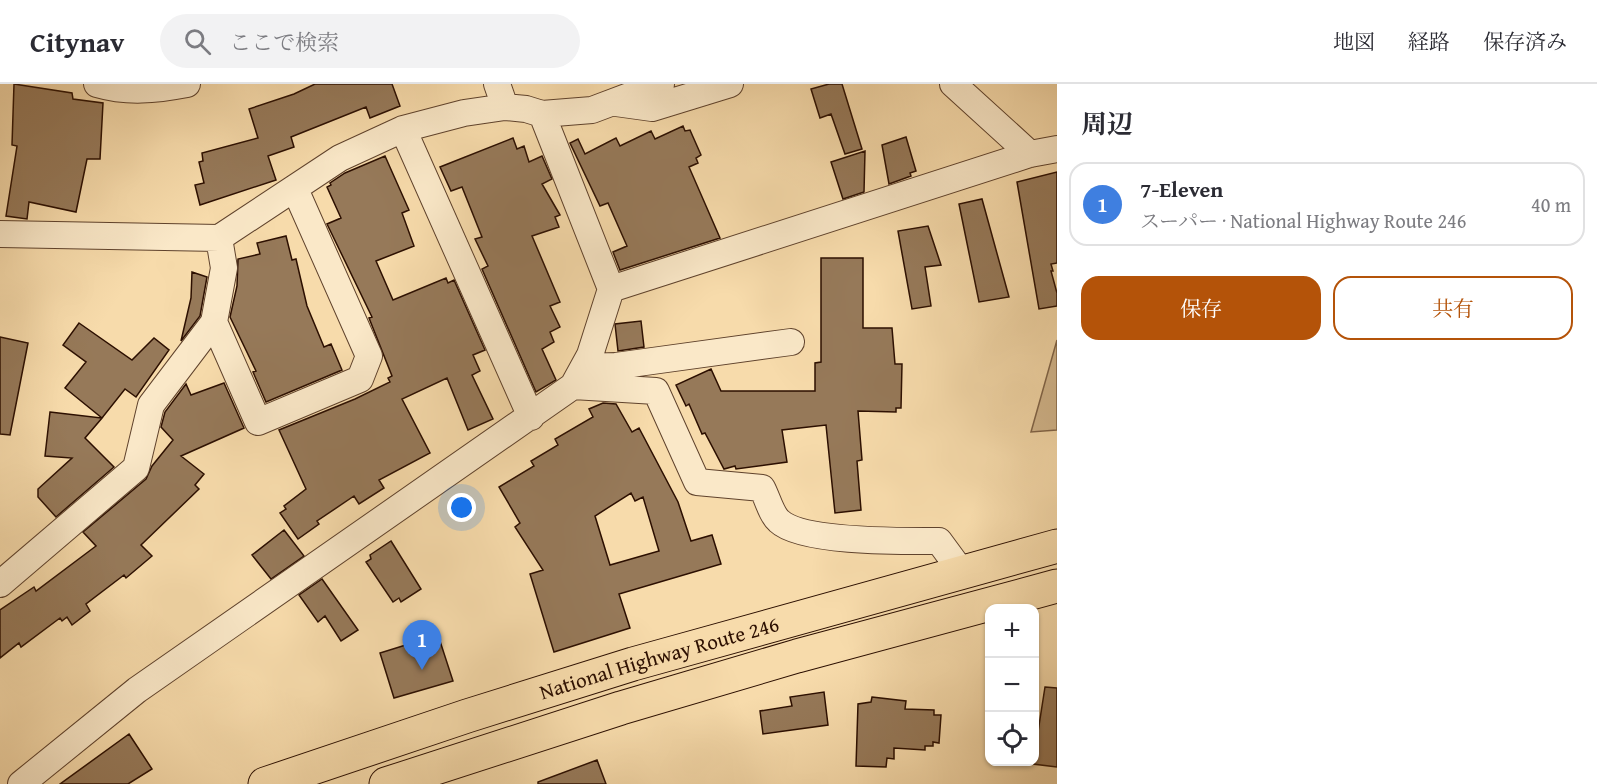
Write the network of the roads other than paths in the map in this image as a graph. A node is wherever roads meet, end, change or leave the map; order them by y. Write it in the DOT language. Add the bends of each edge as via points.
graph roads {
  1 [pos="97,84"];
  2 [pos="187,84"];
  3 [pos="661,84"];
  4 [pos="730,84"];
  5 [pos="953,84"];
  6 [pos="501,96"];
  7 [pos="615,103"];
  8 [pos="542,114"];
  9 [pos="403,129"];
  10 [pos="1057,149"];
  11 [pos="1030,154"];
  12 [pos="295,189"];
  13 [pos="0,234"];
  14 [pos="219,238"];
  15 [pos="611,289"];
  16 [pos="214,322"];
  17 [pos="790,342"];
  18 [pos="578,377"];
  19 [pos="531,417"];
  20 [pos="1057,546"];
  21 [pos="961,572"];
  22 [pos="0,584"];
  23 [pos="1057,586"];
  24 [pos="21,784"];
  25 [pos="265,784"];
  26 [pos="386,784"];
  1 -- 2 [label="street" via="148,91"];
  3 -- 7 [label="street"];
  4 -- 7 [label="street" via="652,108"];
  5 -- 11 [label="street"];
  6 -- 8 [label="street"];
  6 -- 9 [label="street" via="464,113"];
  7 -- 8 [label="street" via="592,110"];
  8 -- 15 [label="street"];
  9 -- 12 [label="street" via="340,158"];
  9 -- 19 [label="street"];
  10 -- 11 [label="street"];
  11 -- 15 [label="street"];
  12 -- 14 [label="street"];
  12 -- 16 [label="street" via="369,356 360,379 258,422"];
  13 -- 14 [label="street"];
  14 -- 16 [label="street" via="224,268"];
  15 -- 18 [label="street" via="590,355"];
  16 -- 22 [label="street" via="151,405 136,468"];
  17 -- 18 [label="street" via="616,366"];
  18 -- 19 [label="street"];
  18 -- 21 [label="street" via="656,391 697,482 762,488 778,521 797,531 883,542 939,541"];
  19 -- 24 [label="street" via="137,690"];
  20 -- 21 [label="highway, National Highway Route 246"];
  21 -- 25 [label="highway, National Highway Route 246" via="633,664"];
  23 -- 26 [label="highway, National Highway Route 246" via="632,704"];
}
